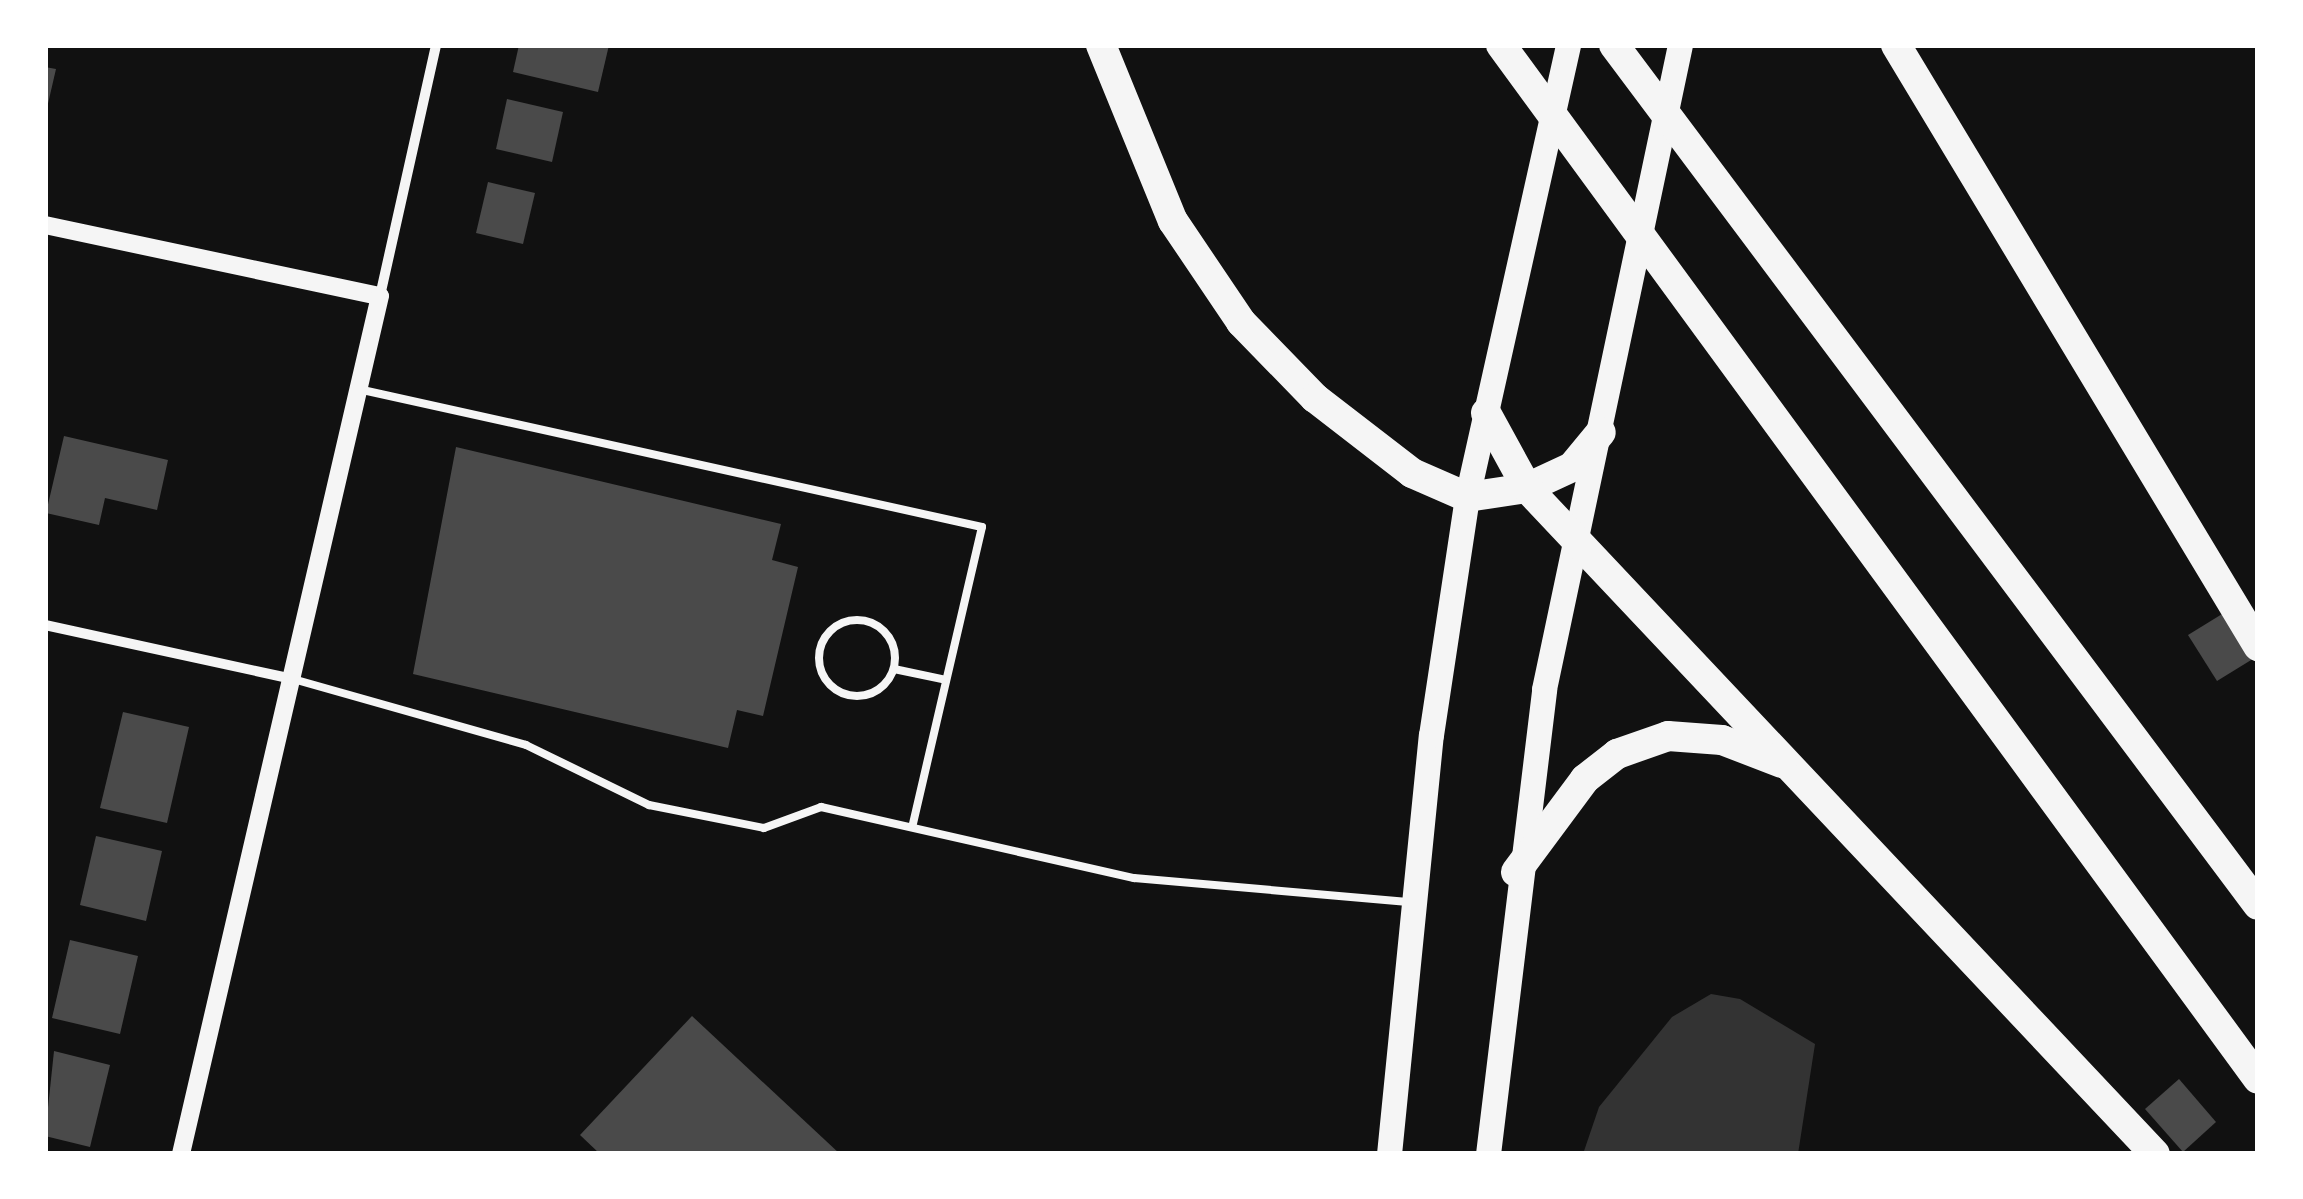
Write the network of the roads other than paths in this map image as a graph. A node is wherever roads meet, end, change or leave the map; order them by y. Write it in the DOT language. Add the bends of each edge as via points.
graph roads {
  1 [pos="436,45"];
  2 [pos="1101,45"];
  3 [pos="1502,45"];
  4 [pos="1568,45"];
  5 [pos="1614,45"];
  6 [pos="1680,45"];
  7 [pos="1896,45"];
  8 [pos="45,225"];
  9 [pos="380,296"];
  10 [pos="358,389"];
  11 [pos="1486,413"];
  12 [pos="1601,432"];
  13 [pos="1527,488"];
  14 [pos="1467,497"];
  15 [pos="1575,538"];
  16 [pos="45,626"];
  17 [pos="2258,646"];
  18 [pos="894,669"];
  19 [pos="288,678"];
  20 [pos="946,680"];
  21 [pos="1790,766"];
  22 [pos="913,824"];
  23 [pos="1516,872"];
  24 [pos="1413,903"];
  25 [pos="2258,906"];
  26 [pos="2258,1079"];
  27 [pos="182,1154"];
  28 [pos="1389,1154"];
  29 [pos="1488,1154"];
  30 [pos="2155,1154"];
  1 -- 9 [label="street"];
  2 -- 14 [label="highway" via="1173,220 1240,322 1316,398 1412,472"];
  3 -- 26 [label="highway"];
  4 -- 11 [label="main road"];
  5 -- 25 [label="highway"];
  6 -- 12 [label="main road"];
  7 -- 17 [label="highway"];
  8 -- 9 [label="street"];
  9 -- 10 [label="street"];
  10 -- 19 [label="street"];
  10 -- 20 [label="lane" via="982,527"];
  11 -- 13 [label="highway"];
  11 -- 14 [label="main road"];
  12 -- 13 [label="highway" via="1572,468"];
  12 -- 15 [label="main road"];
  13 -- 14 [label="highway"];
  13 -- 15 [label="highway"];
  14 -- 24 [label="main road"];
  15 -- 21 [label="highway"];
  15 -- 23 [label="main road"];
  16 -- 19 [label="street"];
  18 -- 18 [label="lane" via="893,644 866,621 841,623 822,640 819,666 844,694 880,688"];
  18 -- 20 [label="lane"];
  19 -- 22 [label="lane" via="526,746 649,805 764,828 821,807"];
  19 -- 27 [label="street"];
  20 -- 22 [label="lane"];
  21 -- 23 [label="highway" via="1686,738 1616,754 1585,779"];
  21 -- 30 [label="highway"];
  22 -- 24 [label="lane" via="1134,878"];
  23 -- 29 [label="main road"];
  24 -- 28 [label="main road"];
}
